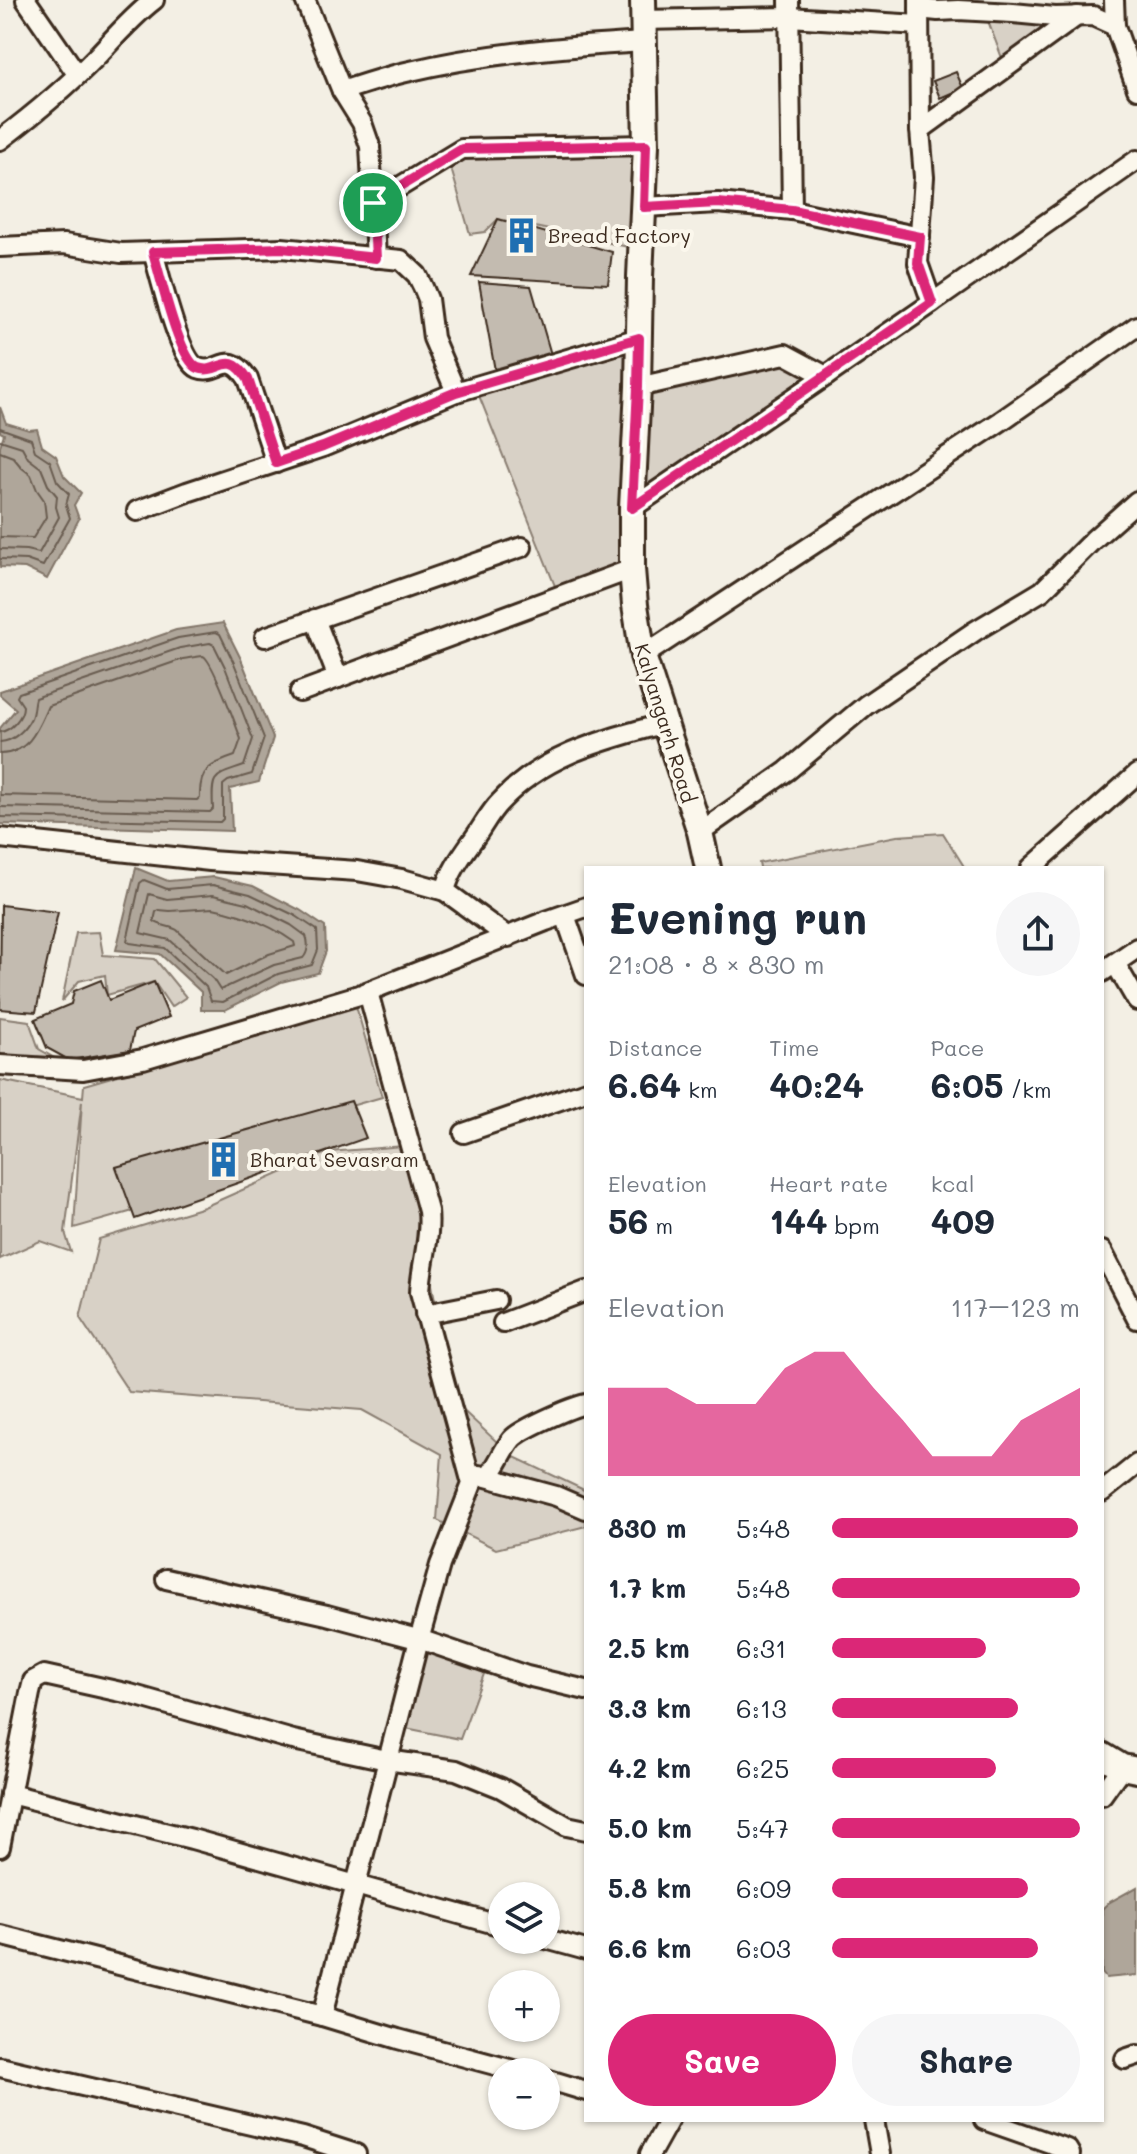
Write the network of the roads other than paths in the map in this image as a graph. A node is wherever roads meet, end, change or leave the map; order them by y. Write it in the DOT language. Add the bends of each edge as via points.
graph roads {
  1 [pos="26,0"];
  2 [pos="154,0"];
  3 [pos="305,0"];
  4 [pos="1114,0"];
  5 [pos="789,8"];
  6 [pos="919,11"];
  7 [pos="1077,16"];
  8 [pos="643,21"];
  9 [pos="1115,26"];
  10 [pos="77,74"];
  11 [pos="1137,89"];
  12 [pos="342,91"];
  13 [pos="920,130"];
  14 [pos="0,140"];
  15 [pos="646,145"];
  16 [pos="1137,160"];
  17 [pos="373,203"];
  18 [pos="644,207"];
  19 [pos="792,210"];
  20 [pos="920,237"];
  21 [pos="0,247"];
  22 [pos="153,252"];
  23 [pos="376,258"];
  24 [pos="932,303"];
  25 [pos="1137,326"];
  26 [pos="639,338"];
  27 [pos="826,376"];
  28 [pos="638,387"];
  29 [pos="456,392"];
  30 [pos="276,463"];
  31 [pos="1137,501"];
  32 [pos="632,508"];
  33 [pos="137,511"];
  34 [pos="522,547"];
  35 [pos="632,569"];
  36 [pos="315,619"];
  37 [pos="265,637"];
  38 [pos="643,656"];
  39 [pos="338,678"];
  40 [pos="300,692"];
  41 [pos="665,723"];
  42 [pos="1137,774"];
  43 [pos="700,832"];
  44 [pos="0,838"];
  45 [pos="705,866"];
  46 [pos="1033,866"];
  47 [pos="445,891"];
  48 [pos="584,908"];
  49 [pos="565,915"];
  50 [pos="508,937"];
  51 [pos="1137,948"];
  52 [pos="1109,968"];
  53 [pos="584,969"];
  54 [pos="368,992"];
  55 [pos="1137,1001"];
  56 [pos="0,1065"];
  57 [pos="584,1092"];
  58 [pos="464,1133"];
  59 [pos="1104,1255"];
  60 [pos="584,1292"];
  61 [pos="496,1300"];
  62 [pos="425,1314"];
  63 [pos="1137,1319"];
  64 [pos="503,1323"];
  65 [pos="584,1405"];
  66 [pos="1137,1464"];
  67 [pos="479,1476"];
  68 [pos="1104,1490"];
  69 [pos="584,1508"];
  70 [pos="166,1579"];
  71 [pos="419,1640"];
  72 [pos="584,1690"];
  73 [pos="387,1760"];
  74 [pos="1120,1764"];
  75 [pos="1104,1792"];
  76 [pos="10,1794"];
  77 [pos="584,1830"];
  78 [pos="0,1847"];
  79 [pos="355,1883"];
  80 [pos="488,1922"];
  81 [pos="0,1935"];
  82 [pos="560,1943"];
  83 [pos="584,1949"];
  84 [pos="322,2016"];
  85 [pos="488,2063"];
  86 [pos="0,2067"];
  87 [pos="560,2083"];
  88 [pos="584,2090"];
  89 [pos="668,2122"];
  90 [pos="874,2122"];
  91 [pos="990,2122"];
  92 [pos="356,2154"];
  93 [pos="650,2154"];
  94 [pos="880,2154"];
  95 [pos="1070,2154"];
  1 -- 10 [label="street"];
  2 -- 10 [label="street"];
  3 -- 12 [label="street"];
  4 -- 9 [label="street"];
  5 -- 6 [label="street"];
  5 -- 8 [label="street"];
  5 -- 19 [label="street"];
  6 -- 7 [label="street"];
  6 -- 13 [label="street"];
  7 -- 9 [label="street" via="1093,16"];
  7 -- 13 [label="street"];
  8 -- 12 [label="street" via="557,48 406,72"];
  8 -- 15 [label="main road, Kalyangarh Road"];
  9 -- 11 [label="street"];
  10 -- 14 [label="street"];
  12 -- 17 [label="street" via="370,146"];
  13 -- 20 [label="street"];
  15 -- 17 [label="street" via="462,149"];
  15 -- 18 [label="main road, Kalyangarh Road"];
  16 -- 24 [label="street"];
  17 -- 23 [label="street"];
  18 -- 19 [label="street" via="718,203"];
  18 -- 26 [label="main road, Kalyangarh Road"];
  19 -- 20 [label="street"];
  20 -- 24 [label="street" via="918,263"];
  21 -- 22 [label="street" via="64,244"];
  22 -- 23 [label="street" via="282,248"];
  22 -- 30 [label="street" via="188,359 204,369 228,363 242,369"];
  23 -- 29 [label="street" via="401,260 417,275 428,299 433,338"];
  24 -- 27 [label="street"];
  25 -- 38 [label="street"];
  26 -- 28 [label="main road, Kalyangarh Road"];
  26 -- 29 [label="street"];
  27 -- 28 [label="street" via="785,354"];
  27 -- 32 [label="street"];
  28 -- 32 [label="main road, Kalyangarh Road"];
  29 -- 30 [label="street"];
  30 -- 33 [label="street"];
  31 -- 43 [label="street" via="1042,591 866,705 787,771"];
  32 -- 35 [label="main road, Kalyangarh Road"];
  34 -- 36 [label="street"];
  35 -- 38 [label="main road, Kalyangarh Road"];
  35 -- 39 [label="street"];
  36 -- 37 [label="street"];
  36 -- 39 [label="street"];
  38 -- 41 [label="main road, Kalyangarh Road"];
  39 -- 40 [label="street"];
  41 -- 43 [label="main road, Kalyangarh Road"];
  41 -- 47 [label="street" via="556,758 524,779 498,803"];
  42 -- 46 [label="street"];
  43 -- 45 [label="main road, Kalyangarh Road"];
  44 -- 47 [label="street" via="357,871"];
  47 -- 50 [label="street"];
  48 -- 49 [label="street"];
  49 -- 50 [label="street"];
  49 -- 53 [label="street"];
  50 -- 54 [label="street"];
  51 -- 52 [label="street"];
  52 -- 55 [label="street"];
  54 -- 56 [label="street" via="143,1059 83,1070"];
  54 -- 62 [label="street" via="428,1211 420,1292"];
  57 -- 58 [label="street"];
  59 -- 63 [label="street"];
  60 -- 64 [label="street"];
  61 -- 62 [label="street"];
  62 -- 67 [label="street"];
  65 -- 67 [label="street" via="519,1432 498,1465"];
  66 -- 68 [label="street"];
  67 -- 69 [label="street"];
  67 -- 71 [label="street" via="440,1565"];
  70 -- 71 [label="street"];
  71 -- 72 [label="street"];
  71 -- 73 [label="street"];
  73 -- 76 [label="street" via="44,1675 33,1681"];
  73 -- 77 [label="street" via="456,1770"];
  73 -- 79 [label="street"];
  74 -- 75 [label="street"];
  76 -- 78 [label="street"];
  76 -- 79 [label="street"];
  79 -- 80 [label="street"];
  79 -- 84 [label="street"];
  81 -- 84 [label="street"];
  82 -- 83 [label="street"];
  84 -- 85 [label="street"];
  86 -- 92 [label="street"];
  87 -- 88 [label="street"];
  89 -- 93 [label="street"];
  90 -- 94 [label="street"];
  91 -- 95 [label="street"];
}
